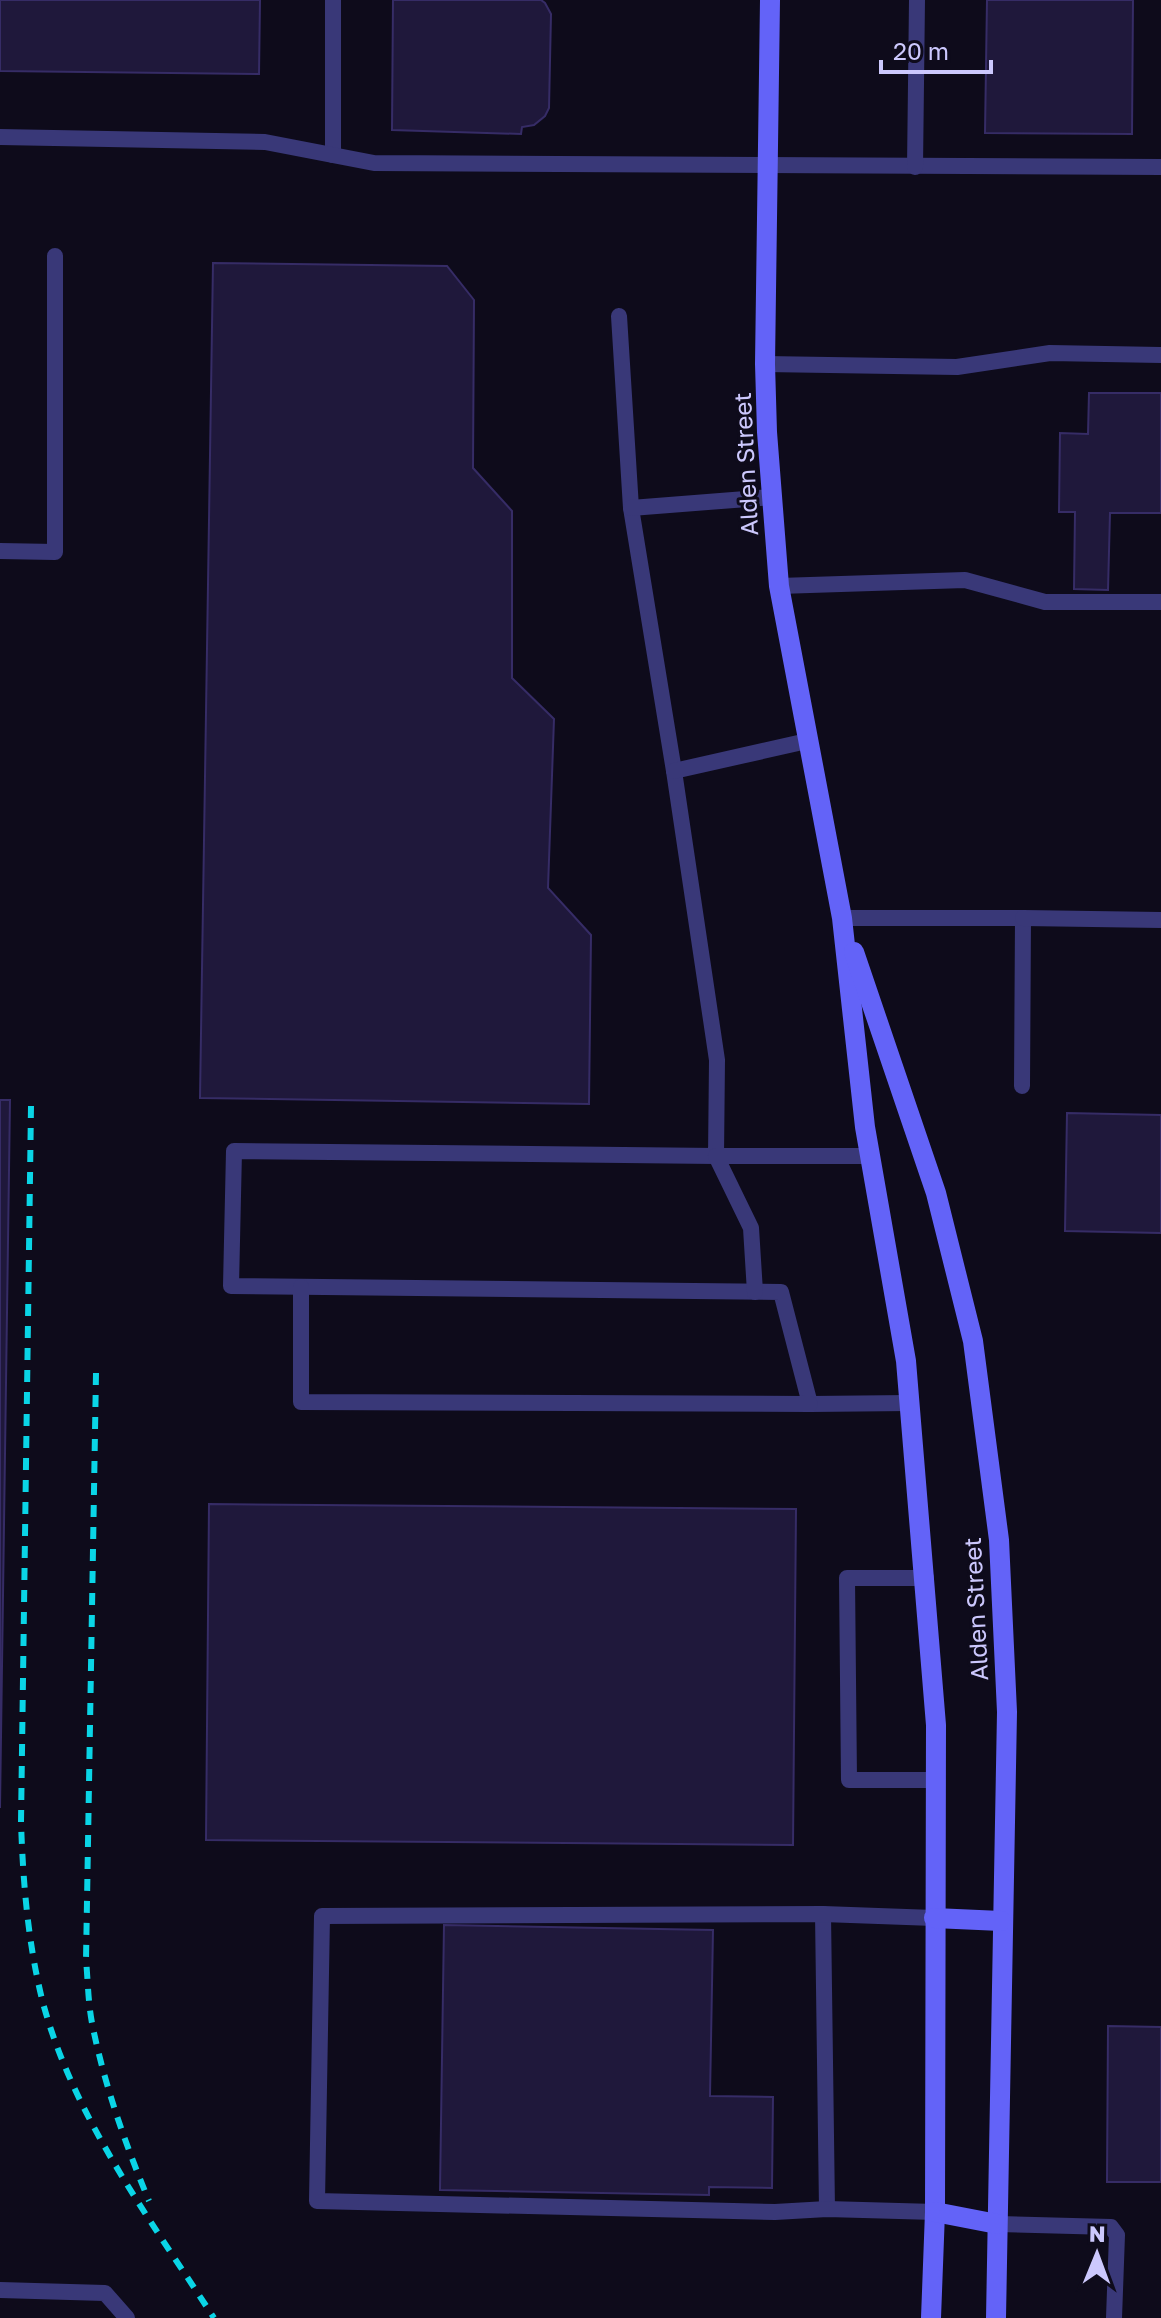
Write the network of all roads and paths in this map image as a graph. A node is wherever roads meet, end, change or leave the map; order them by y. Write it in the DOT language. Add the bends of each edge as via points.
graph roads {
  1 [pos="333,0"];
  2 [pos="770,0"];
  3 [pos="917,0"];
  4 [pos="0,137"];
  5 [pos="333,155"];
  6 [pos="768,167"];
  7 [pos="915,167"];
  8 [pos="1161,167"];
  9 [pos="55,256"];
  10 [pos="619,316"];
  11 [pos="1161,355"];
  12 [pos="765,364"];
  13 [pos="772,497"];
  14 [pos="631,508"];
  15 [pos="0,551"];
  16 [pos="779,586"];
  17 [pos="1161,602"];
  18 [pos="807,741"];
  19 [pos="674,771"];
  20 [pos="842,918"];
  21 [pos="1023,918"];
  22 [pos="1161,920"];
  23 [pos="1022,1086"];
  24 [pos="716,1156"];
  25 [pos="870,1156"];
  26 [pos="301,1287"];
  27 [pos="755,1292"];
  28 [pos="909,1403"];
  29 [pos="810,1404"];
  30 [pos="926,1578"];
  31 [pos="936,1780"];
  32 [pos="823,1914"];
  33 [pos="934,1918"];
  34 [pos="1001,1921"];
  35 [pos="827,2209"];
  36 [pos="935,2212"];
  37 [pos="997,2224"];
  38 [pos="0,2290"];
  39 [pos="127,2318"];
  40 [pos="931,2318"];
  41 [pos="996,2318"];
  42 [pos="1114,2318"];
  1 -- 5 [label="lane"];
  2 -- 6 [label="street, Alden Street"];
  3 -- 7 [label="lane"];
  4 -- 5 [label="lane" via="265,142"];
  5 -- 6 [label="lane" via="374,163"];
  6 -- 7 [label="lane"];
  6 -- 12 [label="street, Alden Street"];
  7 -- 8 [label="lane"];
  9 -- 15 [label="lane" via="55,552"];
  10 -- 14 [label="lane"];
  11 -- 12 [label="lane" via="1050,353 957,367"];
  12 -- 13 [label="street, Alden Street"];
  13 -- 14 [label="lane"];
  13 -- 16 [label="street, Alden Street"];
  14 -- 19 [label="lane"];
  16 -- 17 [label="lane" via="965,580 1045,602"];
  16 -- 18 [label="street, Alden Street"];
  18 -- 19 [label="lane"];
  18 -- 20 [label="street, Alden Street"];
  19 -- 24 [label="lane" via="717,1060"];
  20 -- 21 [label="lane"];
  20 -- 25 [label="street, Alden Street"];
  20 -- 34 [label="street, Alden Street" via="936,1193 973,1341 999,1556 1007,1712"];
  21 -- 22 [label="lane"];
  21 -- 23 [label="lane"];
  24 -- 25 [label="lane"];
  24 -- 26 [label="lane" via="234,1151 231,1286"];
  24 -- 27 [label="lane" via="751,1228"];
  25 -- 28 [label="street, Alden Street"];
  26 -- 27 [label="lane"];
  26 -- 29 [label="lane" via="301,1402"];
  27 -- 29 [label="lane" via="781,1292"];
  28 -- 29 [label="lane"];
  28 -- 30 [label="street, Alden Street"];
  30 -- 31 [label="street, Alden Street"];
  30 -- 31 [label="lane" via="847,1578 849,1780"];
  31 -- 33 [label="street, Alden Street"];
  32 -- 33 [label="lane"];
  32 -- 35 [label="lane"];
  32 -- 35 [label="lane" via="322,1916 317,2201"];
  33 -- 34 [label="street"];
  33 -- 36 [label="street, Alden Street"];
  34 -- 37 [label="street, Alden Street"];
  35 -- 36 [label="lane"];
  36 -- 37 [label="street"];
  36 -- 40 [label="street, Alden Street"];
  37 -- 41 [label="street, Alden Street"];
  37 -- 42 [label="lane" via="1111,2227 1117,2235"];
  38 -- 39 [label="lane" via="105,2293"];
}
